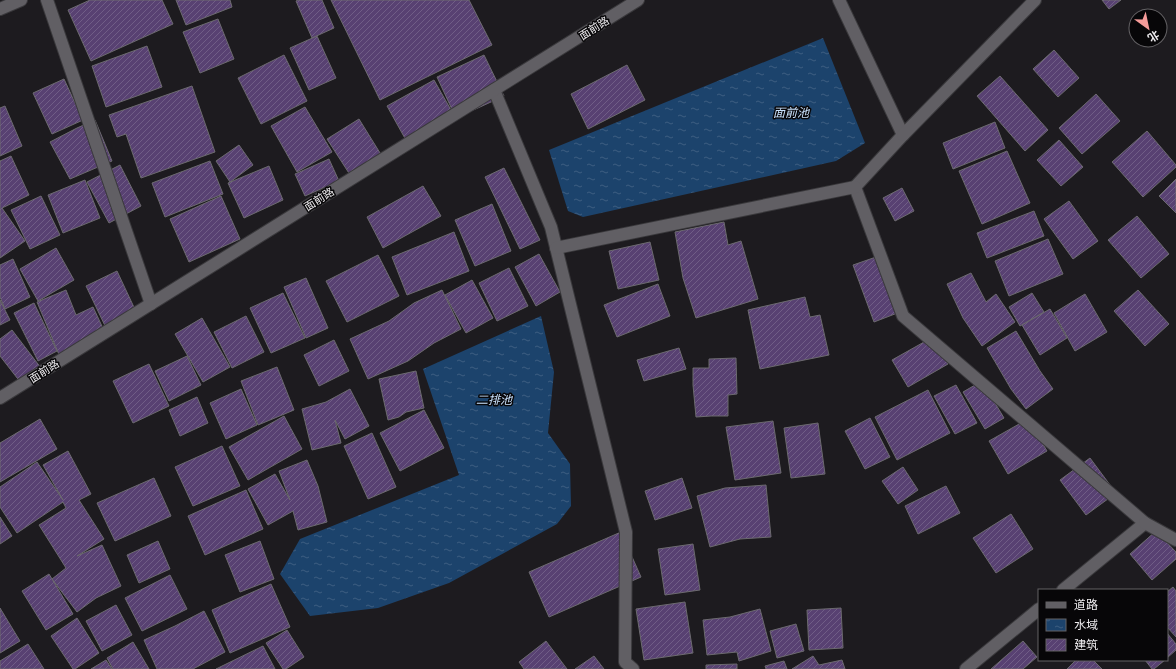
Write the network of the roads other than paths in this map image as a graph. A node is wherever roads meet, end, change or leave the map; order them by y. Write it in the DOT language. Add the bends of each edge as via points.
graph roads {
  1 [pos="21,0"];
  2 [pos="47,0"];
  3 [pos="638,0"];
  4 [pos="839,0"];
  5 [pos="1035,0"];
  6 [pos="0,8"];
  7 [pos="494,90"];
  8 [pos="902,135"];
  9 [pos="855,187"];
  10 [pos="556,248"];
  11 [pos="151,304"];
  12 [pos="0,398"];
  13 [pos="1145,523"];
  14 [pos="1176,540"];
  15 [pos="1064,589"];
  16 [pos="1038,610"];
  17 [pos="633,669"];
  18 [pos="966,669"];
  1 -- 6 [label="street"];
  2 -- 11 [label="street"];
  3 -- 7 [label="street, 面前路"];
  4 -- 8 [label="street"];
  5 -- 8 [label="street"];
  7 -- 10 [label="street" via="551,227"];
  7 -- 11 [label="street, 面前路"];
  8 -- 9 [label="street"];
  9 -- 10 [label="street"];
  9 -- 13 [label="street" via="903,316"];
  10 -- 17 [label="street" via="626,532 625,662"];
  11 -- 12 [label="street, 面前路"];
  13 -- 14 [label="street"];
  13 -- 15 [label="street"];
  16 -- 18 [label="street"];
}
